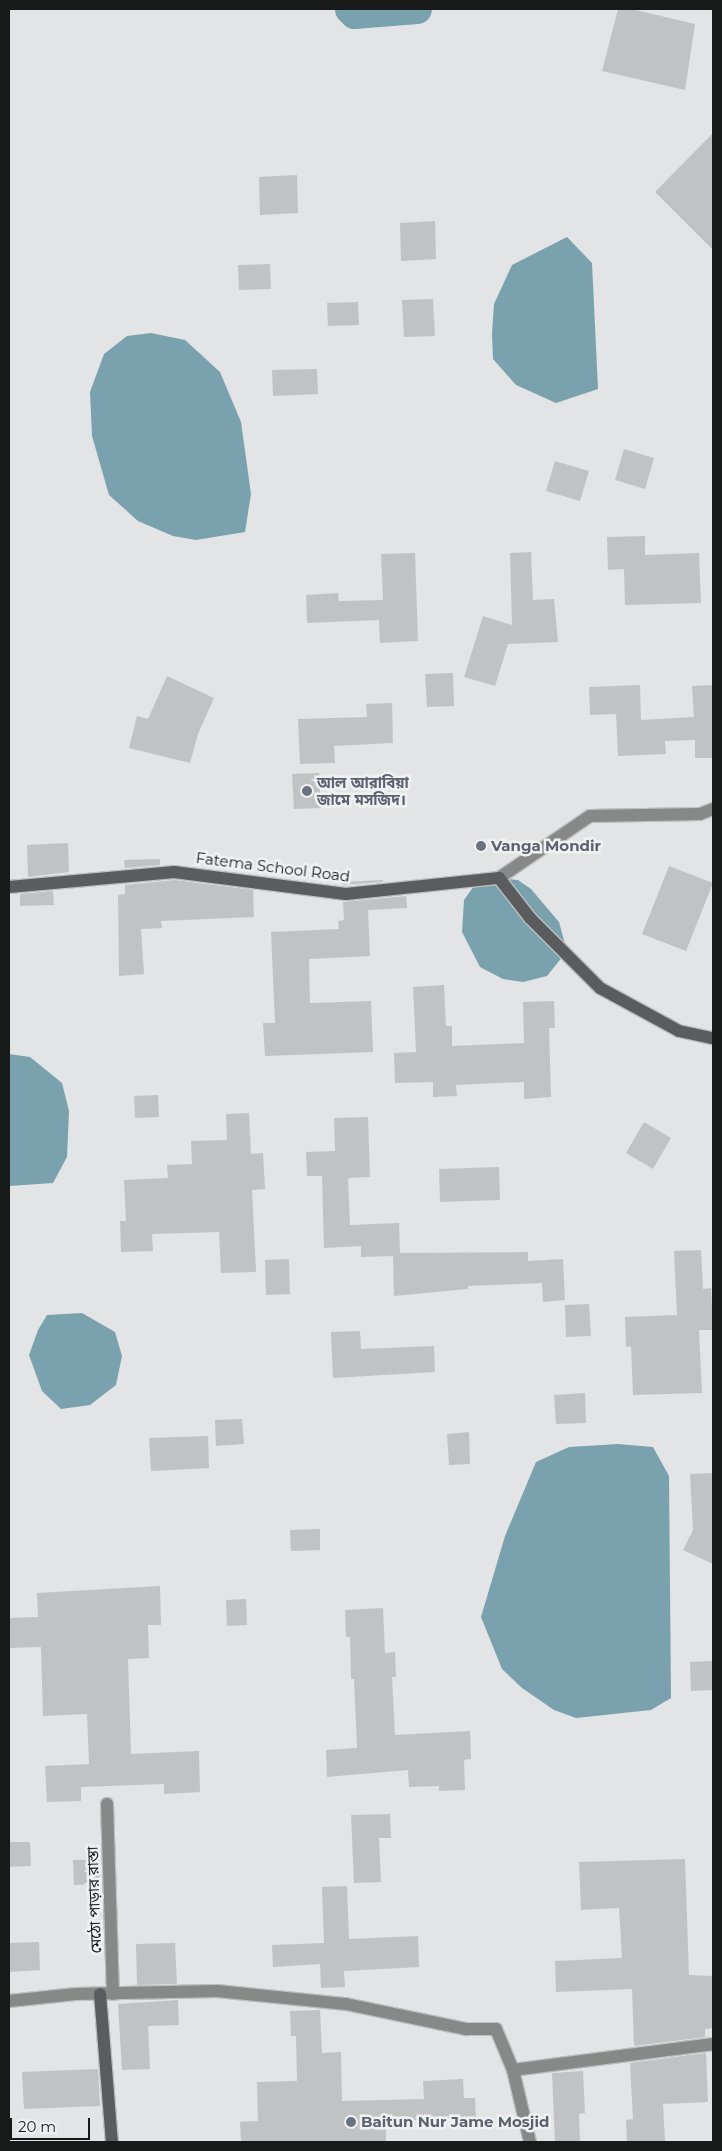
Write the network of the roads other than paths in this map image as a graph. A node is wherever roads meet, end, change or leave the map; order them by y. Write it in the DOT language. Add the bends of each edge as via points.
graph roads {
  1 [pos="713,809"];
  2 [pos="499,878"];
  3 [pos="9,888"];
  4 [pos="713,1038"];
  5 [pos="107,1804"];
  6 [pos="100,1994"];
  7 [pos="113,1994"];
  8 [pos="9,2000"];
  9 [pos="713,2044"];
  10 [pos="513,2070"];
  11 [pos="112,2142"];
  12 [pos="530,2142"];
  1 -- 2 [label="street" via="700,814 590,816"];
  2 -- 3 [label="main road, Fatema School Road" via="346,894 174,872"];
  2 -- 4 [label="main road" via="530,918 600,988 679,1031"];
  5 -- 7 [label="street, মেঠো পাড়ার রাস্তা"];
  6 -- 7 [label="street"];
  6 -- 8 [label="street"];
  6 -- 11 [label="main road"];
  7 -- 10 [label="street" via="217,1991 346,2004 466,2029 496,2029"];
  9 -- 10 [label="street"];
  10 -- 12 [label="street"];
}
